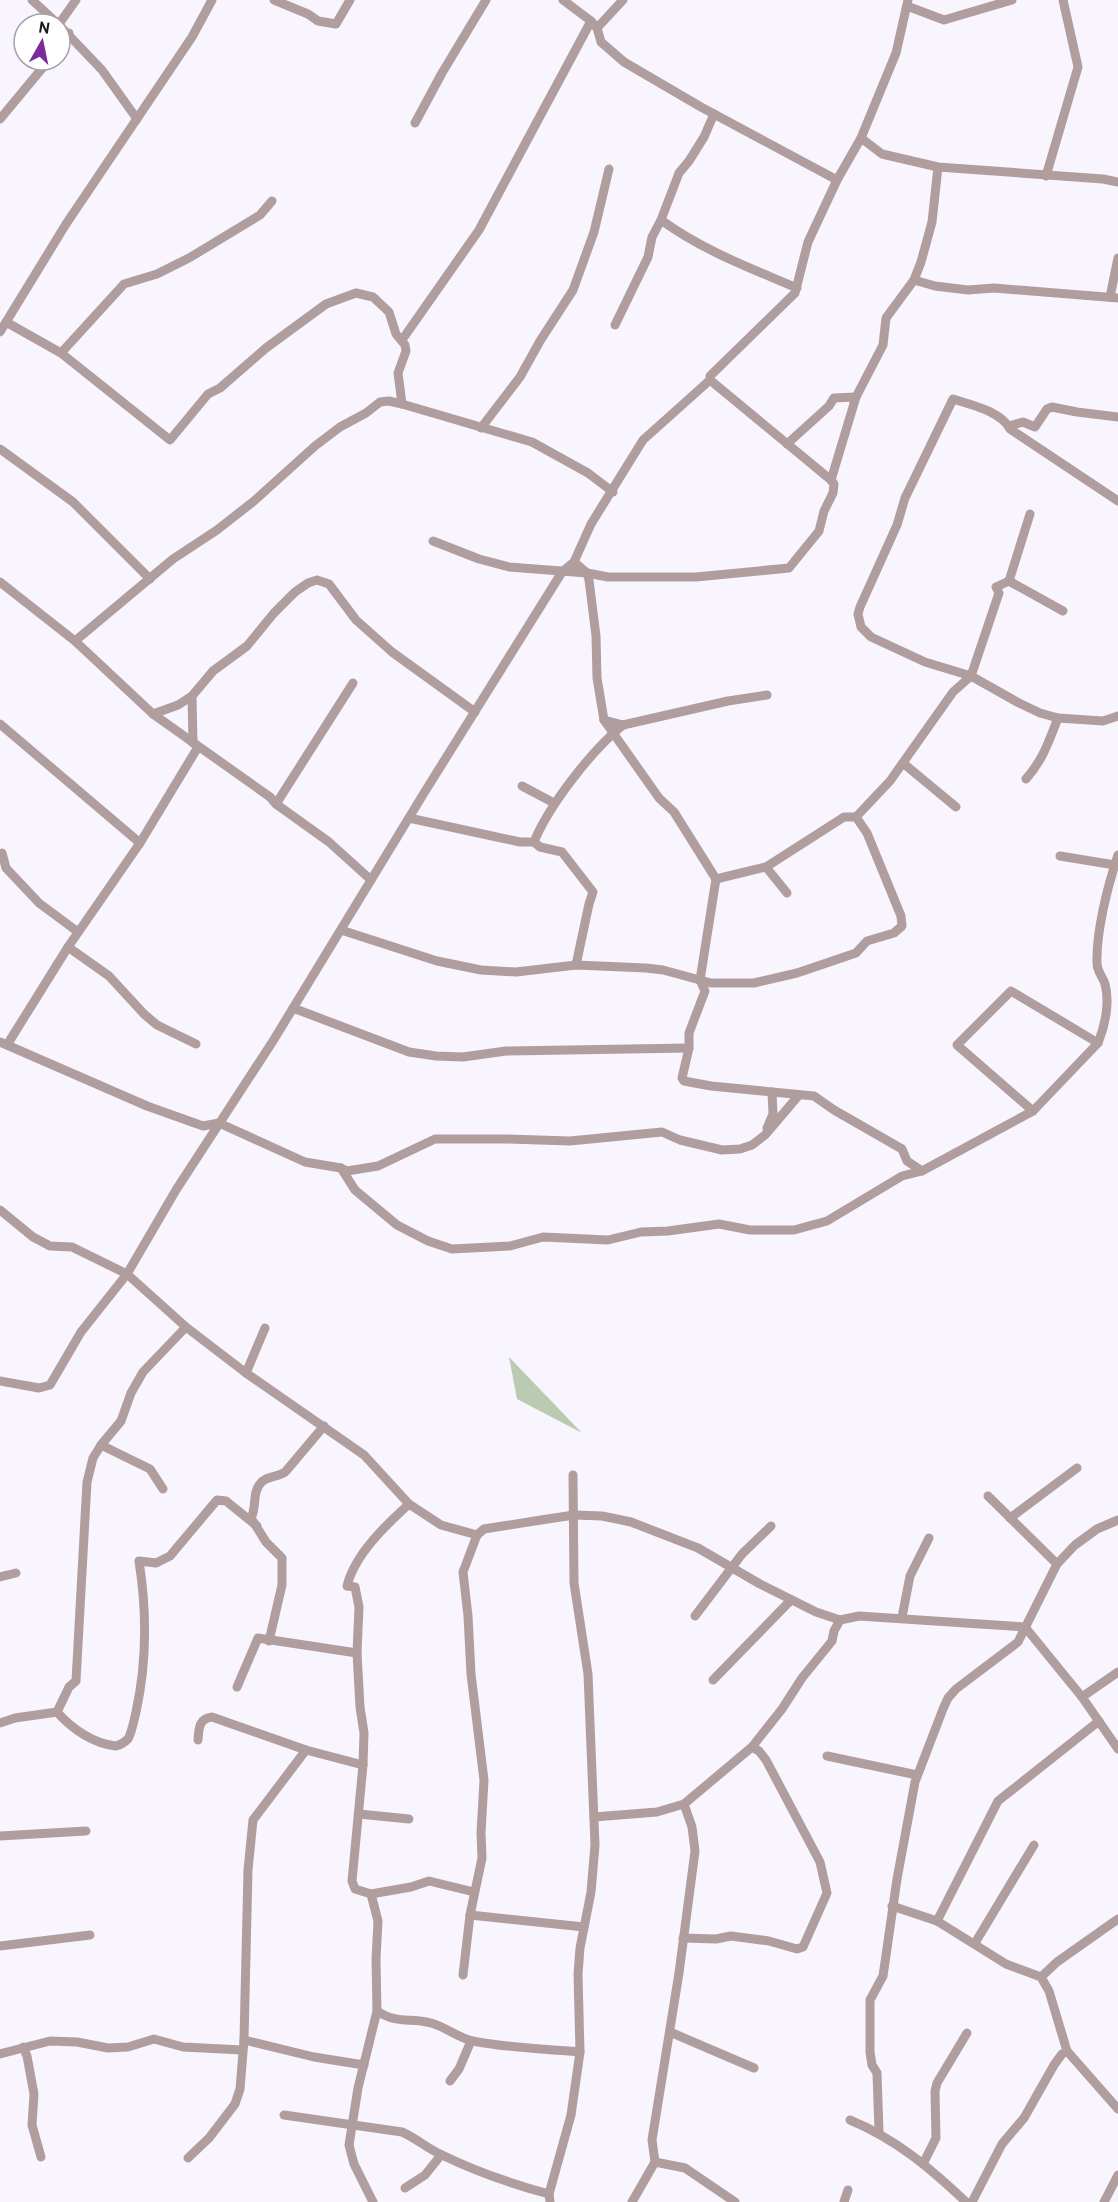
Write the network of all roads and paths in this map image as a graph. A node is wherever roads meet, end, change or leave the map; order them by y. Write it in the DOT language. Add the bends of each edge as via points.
graph roads {
  1 [pos="32,0"];
  2 [pos="212,0"];
  3 [pos="274,0"];
  4 [pos="350,0"];
  5 [pos="486,0"];
  6 [pos="563,0"];
  7 [pos="623,0"];
  8 [pos="1012,0"];
  9 [pos="1064,0"];
  10 [pos="907,3"];
  11 [pos="45,12"];
  12 [pos="594,24"];
  13 [pos="72,36"];
  14 [pos="39,72"];
  15 [pos="714,114"];
  16 [pos="0,119"];
  17 [pos="137,119"];
  18 [pos="415,123"];
  19 [pos="861,138"];
  20 [pos="938,166"];
  21 [pos="609,169"];
  22 [pos="1046,176"];
  23 [pos="837,180"];
  24 [pos="1118,182"];
  25 [pos="272,201"];
  26 [pos="661,220"];
  27 [pos="1118,258"];
  28 [pos="914,280"];
  29 [pos="797,288"];
  30 [pos="1114,298"];
  31 [pos="6,322"];
  32 [pos="615,325"];
  33 [pos="0,332"];
  34 [pos="402,340"];
  35 [pos="61,353"];
  36 [pos="710,380"];
  37 [pos="400,391"];
  38 [pos="856,397"];
  39 [pos="388,401"];
  40 [pos="402,404"];
  41 [pos="1118,417"];
  42 [pos="1009,426"];
  43 [pos="480,428"];
  44 [pos="787,444"];
  45 [pos="0,449"];
  46 [pos="831,480"];
  47 [pos="613,492"];
  48 [pos="1118,501"];
  49 [pos="1030,514"];
  50 [pos="433,541"];
  51 [pos="574,562"];
  52 [pos="562,572"];
  53 [pos="587,573"];
  54 [pos="150,579"];
  55 [pos="1009,581"];
  56 [pos="0,582"];
  57 [pos="1063,611"];
  58 [pos="75,641"];
  59 [pos="971,676"];
  60 [pos="353,683"];
  61 [pos="767,695"];
  62 [pos="192,696"];
  63 [pos="475,712"];
  64 [pos="153,714"];
  65 [pos="1118,716"];
  66 [pos="1058,718"];
  67 [pos="604,720"];
  68 [pos="0,724"];
  69 [pos="623,725"];
  70 [pos="612,734"];
  71 [pos="195,745"];
  72 [pos="903,763"];
  73 [pos="1026,779"];
  74 [pos="522,786"];
  75 [pos="555,803"];
  76 [pos="276,804"];
  77 [pos="956,807"];
  78 [pos="856,817"];
  79 [pos="408,818"];
  80 [pos="534,842"];
  81 [pos="140,843"];
  82 [pos="2,853"];
  83 [pos="1118,855"];
  84 [pos="1060,856"];
  85 [pos="1114,865"];
  86 [pos="766,867"];
  87 [pos="3,868"];
  88 [pos="716,879"];
  89 [pos="371,880"];
  90 [pos="787,893"];
  91 [pos="341,930"];
  92 [pos="78,932"];
  93 [pos="68,947"];
  94 [pos="576,965"];
  95 [pos="700,980"];
  96 [pos="293,1008"];
  97 [pos="4,1043"];
  98 [pos="1098,1043"];
  99 [pos="196,1044"];
  100 [pos="689,1048"];
  101 [pos="772,1092"];
  102 [pos="799,1095"];
  103 [pos="1033,1111"];
  104 [pos="219,1123"];
  105 [pos="764,1136"];
  106 [pos="341,1168"];
  107 [pos="922,1171"];
  108 [pos="0,1210"];
  109 [pos="127,1274"];
  110 [pos="186,1327"];
  111 [pos="265,1328"];
  112 [pos="246,1373"];
  113 [pos="0,1381"];
  114 [pos="324,1426"];
  115 [pos="101,1445"];
  116 [pos="1077,1468"];
  117 [pos="573,1475"];
  118 [pos="163,1489"];
  119 [pos="988,1496"];
  120 [pos="409,1504"];
  121 [pos="574,1515"];
  122 [pos="1010,1518"];
  123 [pos="1118,1520"];
  124 [pos="257,1526"];
  125 [pos="771,1526"];
  126 [pos="477,1535"];
  127 [pos="929,1538"];
  128 [pos="1057,1564"];
  129 [pos="732,1567"];
  130 [pos="16,1573"];
  131 [pos="0,1577"];
  132 [pos="790,1600"];
  133 [pos="694,1616"];
  134 [pos="902,1617"];
  135 [pos="840,1620"];
  136 [pos="1025,1627"];
  137 [pos="269,1641"];
  138 [pos="357,1653"];
  139 [pos="1118,1672"];
  140 [pos="713,1680"];
  141 [pos="237,1687"];
  142 [pos="1082,1697"];
  143 [pos="57,1712"];
  144 [pos="1099,1721"];
  145 [pos="0,1724"];
  146 [pos="198,1740"];
  147 [pos="752,1747"];
  148 [pos="1118,1749"];
  149 [pos="306,1750"];
  150 [pos="827,1756"];
  151 [pos="363,1765"];
  152 [pos="918,1775"];
  153 [pos="684,1804"];
  154 [pos="359,1814"];
  155 [pos="594,1817"];
  156 [pos="409,1819"];
  157 [pos="86,1831"];
  158 [pos="0,1836"];
  159 [pos="1034,1845"];
  160 [pos="474,1892"];
  161 [pos="371,1894"];
  162 [pos="892,1906"];
  163 [pos="470,1915"];
  164 [pos="1118,1919"];
  165 [pos="937,1920"];
  166 [pos="584,1927"];
  167 [pos="90,1935"];
  168 [pos="683,1938"];
  169 [pos="975,1942"];
  170 [pos="0,1946"];
  171 [pos="463,1975"];
  172 [pos="1041,1977"];
  173 [pos="377,2011"];
  174 [pos="670,2032"];
  175 [pos="967,2033"];
  176 [pos="471,2041"];
  177 [pos="243,2045"];
  178 [pos="23,2047"];
  179 [pos="1067,2051"];
  180 [pos="580,2052"];
  181 [pos="0,2054"];
  182 [pos="364,2065"];
  183 [pos="754,2068"];
  184 [pos="450,2081"];
  185 [pos="1118,2109"];
  186 [pos="284,2115"];
  187 [pos="850,2120"];
  188 [pos="351,2125"];
  189 [pos="879,2132"];
  190 [pos="441,2155"];
  191 [pos="41,2157"];
  192 [pos="188,2158"];
  193 [pos="655,2162"];
  194 [pos="923,2164"];
  195 [pos="1118,2175"];
  196 [pos="405,2188"];
  197 [pos="848,2190"];
  198 [pos="550,2198"];
  199 [pos="373,2202"];
  200 [pos="632,2202"];
  201 [pos="735,2202"];
  202 [pos="844,2202"];
  203 [pos="966,2202"];
  204 [pos="972,2202"];
  205 [pos="1104,2202"];
  1 -- 11 [label="street"];
  2 -- 17 [label="street"];
  3 -- 4 [label="street" via="318,21 336,24"];
  5 -- 18 [label="street"];
  6 -- 12 [label="street"];
  7 -- 12 [label="street"];
  8 -- 10 [label="street" via="944,20"];
  9 -- 22 [label="street" via="1078,67"];
  10 -- 19 [label="street" via="896,53"];
  12 -- 15 [label="street" via="601,42 624,62"];
  12 -- 34 [label="street" via="479,230"];
  13 -- 17 [label="street"];
  14 -- 16 [label="street"];
  15 -- 23 [label="street"];
  15 -- 26 [label="street" via="704,137 678,173"];
  17 -- 31 [label="street"];
  19 -- 20 [label="street" via="882,154"];
  19 -- 23 [label="street"];
  20 -- 22 [label="street"];
  20 -- 28 [label="street" via="932,222"];
  21 -- 43 [label="street" via="594,232 573,290 520,377"];
  22 -- 24 [label="street"];
  23 -- 29 [label="street" via="808,242"];
  25 -- 35 [label="street" via="260,215 189,258 158,274 124,284"];
  26 -- 29 [label="street" via="707,249"];
  26 -- 32 [label="street"];
  27 -- 30 [label="street"];
  28 -- 30 [label="street" via="969,290 994,288"];
  28 -- 38 [label="street" via="886,318 883,345"];
  29 -- 36 [label="street"];
  31 -- 33 [label="street"];
  31 -- 35 [label="street"];
  34 -- 35 [label="street" via="389,312 373,297 356,293 343,297 321,307 208,394 170,440"];
  34 -- 37 [label="street" via="406,351 398,373"];
  36 -- 44 [label="street"];
  36 -- 47 [label="street" via="644,440"];
  37 -- 39 [label="street"];
  37 -- 40 [label="street"];
  38 -- 44 [label="street" via="834,398"];
  38 -- 46 [label="street"];
  39 -- 40 [label="street"];
  39 -- 54 [label="street" via="340,427 254,501"];
  40 -- 43 [label="street"];
  41 -- 42 [label="street" via="1052,407 1035,427 1023,422"];
  42 -- 48 [label="street"];
  42 -- 59 [label="street" via="990,412 953,399 905,498 858,614 861,627 871,637 925,662"];
  43 -- 47 [label="street" via="532,442 588,473"];
  44 -- 46 [label="street"];
  45 -- 54 [label="street" via="73,502"];
  46 -- 53 [label="street" via="832,494 819,531 789,568 696,577 608,577"];
  47 -- 51 [label="street" via="591,524"];
  49 -- 55 [label="street"];
  50 -- 52 [label="street" via="509,567"];
  51 -- 52 [label="street"];
  51 -- 53 [label="street"];
  52 -- 53 [label="street"];
  52 -- 63 [label="street"];
  53 -- 67 [label="street" via="594,606 597,678"];
  54 -- 58 [label="street"];
  55 -- 57 [label="street"];
  55 -- 59 [label="street" via="996,587 999,593"];
  56 -- 58 [label="street"];
  58 -- 64 [label="street"];
  59 -- 66 [label="street" via="1019,703"];
  59 -- 72 [label="street" via="953,692"];
  60 -- 76 [label="street"];
  61 -- 69 [label="street"];
  62 -- 63 [label="street" via="213,671 247,646 295,592 317,580 328,584 356,620 392,652"];
  62 -- 64 [label="street"];
  62 -- 71 [label="street"];
  63 -- 79 [label="street"];
  64 -- 71 [label="street"];
  65 -- 66 [label="street" via="1103,721"];
  66 -- 73 [label="street" via="1037,767"];
  67 -- 69 [label="street"];
  67 -- 70 [label="street"];
  68 -- 81 [label="street"];
  69 -- 70 [label="street"];
  70 -- 75 [label="street"];
  70 -- 88 [label="street" via="659,798 674,812"];
  71 -- 76 [label="street"];
  71 -- 81 [label="street"];
  72 -- 77 [label="street"];
  72 -- 78 [label="street"];
  74 -- 75 [label="street"];
  75 -- 80 [label="street"];
  76 -- 89 [label="street" via="329,842"];
  78 -- 86 [label="street" via="844,817"];
  78 -- 95 [label="street" via="867,833 902,926 894,933 867,941 851,954 797,973 754,983"];
  79 -- 80 [label="street"];
  79 -- 89 [label="street"];
  80 -- 94 [label="street" via="562,852 594,892"];
  81 -- 92 [label="street"];
  82 -- 87 [label="street"];
  83 -- 85 [label="street"];
  84 -- 85 [label="street"];
  85 -- 98 [label="street" via="1099,940 1097,964 1107,992"];
  86 -- 88 [label="street"];
  86 -- 90 [label="street"];
  87 -- 92 [label="street" via="39,903"];
  88 -- 95 [label="street"];
  89 -- 91 [label="street"];
  91 -- 94 [label="street" via="437,961 481,970 516,972"];
  91 -- 96 [label="street"];
  92 -- 93 [label="street"];
  93 -- 97 [label="street"];
  93 -- 99 [label="street" via="109,976 157,1025"];
  94 -- 95 [label="street" via="646,968"];
  95 -- 100 [label="street" via="705,990 689,1033"];
  96 -- 100 [label="street" via="409,1052 436,1056"];
  96 -- 104 [label="street"];
  97 -- 104 [label="street" via="147,1106 203,1126"];
  98 -- 103 [label="street"];
  98 -- 103 [label="street" via="1011,991 957,1045"];
  100 -- 101 [label="street" via="682,1074 684,1081"];
  101 -- 102 [label="street"];
  101 -- 105 [label="street" via="773,1114"];
  102 -- 105 [label="street"];
  102 -- 107 [label="street" via="817,1097 902,1149 907,1161"];
  103 -- 107 [label="street"];
  104 -- 106 [label="street" via="305,1162"];
  104 -- 109 [label="street"];
  105 -- 106 [label="street" via="740,1149 722,1150 662,1132 570,1141 435,1139 378,1166 347,1171"];
  106 -- 107 [label="street" via="355,1190 388,1218 428,1241 452,1249 510,1246 543,1237 608,1240 640,1232 719,1224 773,1232 794,1230 827,1221 902,1176"];
  108 -- 109 [label="street" via="50,1246 72,1247"];
  109 -- 110 [label="street"];
  109 -- 113 [label="street" via="81,1332 50,1385 39,1388"];
  110 -- 112 [label="street"];
  110 -- 115 [label="street" via="143,1372 121,1421"];
  111 -- 112 [label="street"];
  112 -- 114 [label="street"];
  114 -- 120 [label="street" via="363,1455"];
  114 -- 124 [label="street" via="280,1477 260,1483 250,1518"];
  115 -- 118 [label="street" via="150,1469"];
  115 -- 143 [label="street" via="87,1482 76,1681"];
  116 -- 122 [label="street"];
  117 -- 121 [label="street"];
  119 -- 122 [label="street"];
  120 -- 126 [label="street" via="441,1525"];
  120 -- 138 [label="street" via="380,1530 350,1576 347,1586 355,1587 359,1607"];
  121 -- 126 [label="street" via="484,1529"];
  121 -- 129 [label="street" via="631,1522 698,1548"];
  121 -- 155 [label="street" via="574,1583 588,1674"];
  122 -- 128 [label="street"];
  123 -- 128 [label="street" via="1097,1529"];
  124 -- 137 [label="street" via="271,1550 282,1558 282,1585"];
  124 -- 143 [label="street" via="219,1499 170,1556 156,1563 139,1562 144,1668 128,1739 116,1746 100,1743 70,1726"];
  125 -- 129 [label="street"];
  126 -- 160 [label="street" via="463,1572 484,1780 482,1858"];
  127 -- 134 [label="street" via="910,1576"];
  128 -- 136 [label="street"];
  129 -- 132 [label="street"];
  129 -- 133 [label="street"];
  130 -- 131 [label="street"];
  132 -- 135 [label="street"];
  132 -- 140 [label="street"];
  134 -- 135 [label="street" via="859,1616"];
  134 -- 136 [label="street"];
  135 -- 147 [label="street" via="832,1641"];
  136 -- 142 [label="street"];
  136 -- 152 [label="street" via="1018,1642 948,1698"];
  137 -- 138 [label="street"];
  137 -- 141 [label="street" via="258,1638"];
  138 -- 151 [label="street"];
  139 -- 142 [label="street"];
  142 -- 144 [label="street"];
  143 -- 145 [label="street"];
  144 -- 148 [label="street"];
  144 -- 165 [label="street" via="998,1801"];
  146 -- 149 [label="street" via="201,1722 212,1717"];
  147 -- 153 [label="street"];
  147 -- 168 [label="street" via="766,1760 820,1862 827,1893 808,1938 797,1949 731,1936"];
  149 -- 151 [label="street"];
  149 -- 177 [label="street" via="253,1820"];
  150 -- 152 [label="street"];
  151 -- 154 [label="street"];
  152 -- 162 [label="street"];
  153 -- 155 [label="street" via="657,1812"];
  153 -- 168 [label="street" via="695,1851"];
  154 -- 156 [label="street"];
  154 -- 161 [label="street" via="352,1881 355,1889"];
  155 -- 166 [label="street" via="591,1892"];
  157 -- 158 [label="street"];
  159 -- 169 [label="street"];
  160 -- 161 [label="street" via="429,1881"];
  160 -- 163 [label="street"];
  161 -- 173 [label="street" via="378,1921"];
  162 -- 165 [label="street"];
  162 -- 189 [label="street" via="883,1976 869,2007"];
  163 -- 166 [label="street"];
  163 -- 171 [label="street"];
  164 -- 172 [label="street"];
  165 -- 169 [label="street"];
  166 -- 180 [label="street" via="578,1974"];
  167 -- 170 [label="street"];
  168 -- 174 [label="street"];
  169 -- 172 [label="street" via="1006,1964"];
  172 -- 179 [label="street"];
  173 -- 176 [label="street" via="402,2021 433,2024"];
  173 -- 182 [label="street"];
  174 -- 183 [label="street"];
  174 -- 193 [label="street" via="652,2140"];
  175 -- 194 [label="street" via="937,2083 936,2138"];
  176 -- 180 [label="street"];
  176 -- 184 [label="street"];
  177 -- 178 [label="street" via="183,2047 154,2039 128,2047 50,2041"];
  177 -- 182 [label="street"];
  177 -- 192 [label="street" via="235,2104"];
  178 -- 181 [label="street"];
  178 -- 191 [label="street" via="34,2094 32,2125"];
  179 -- 185 [label="street"];
  179 -- 204 [label="street" via="1024,2118 1002,2144"];
  180 -- 198 [label="street" via="571,2115"];
  182 -- 188 [label="street"];
  186 -- 188 [label="street"];
  187 -- 189 [label="street"];
  188 -- 190 [label="street" via="402,2132"];
  188 -- 199 [label="street" via="352,2160"];
  189 -- 194 [label="street"];
  190 -- 196 [label="street" via="425,2175"];
  190 -- 198 [label="street"];
  193 -- 200 [label="street"];
  193 -- 201 [label="street" via="685,2168"];
  194 -- 203 [label="street"];
  195 -- 205 [label="street"];
  197 -- 202 [label="street"];
}
